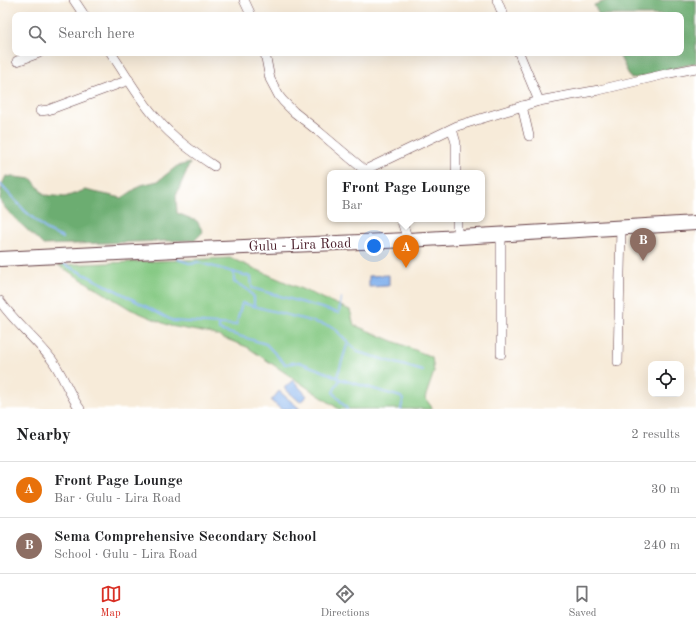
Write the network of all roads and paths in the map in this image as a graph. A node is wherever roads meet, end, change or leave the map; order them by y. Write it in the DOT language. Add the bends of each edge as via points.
graph roads {
  1 [pos="74,0"];
  2 [pos="244,0"];
  3 [pos="497,0"];
  4 [pos="82,12"];
  5 [pos="250,12"];
  6 [pos="503,12"];
  7 [pos="31,56"];
  8 [pos="113,56"];
  9 [pos="266,56"];
  10 [pos="520,56"];
  11 [pos="18,61"];
  12 [pos="696,68"];
  13 [pos="129,80"];
  14 [pos="539,101"];
  15 [pos="522,106"];
  16 [pos="40,111"];
  17 [pos="452,129"];
  18 [pos="529,136"];
  19 [pos="214,166"];
  20 [pos="366,170"];
  21 [pos="369,170"];
  22 [pos="456,170"];
  23 [pos="402,222"];
  24 [pos="457,222"];
  25 [pos="696,223"];
  26 [pos="621,228"];
  27 [pos="501,235"];
  28 [pos="457,238"];
  29 [pos="408,240"];
  30 [pos="0,259"];
  31 [pos="0,301"];
  32 [pos="501,354"];
  33 [pos="618,362"];
  34 [pos="80,409"];
  1 -- 4 [label="street"];
  2 -- 5 [label="street"];
  3 -- 6 [label="street"];
  7 -- 11 [label="street"];
  8 -- 13 [label="street"];
  9 -- 20 [label="street" via="270,78 283,101"];
  10 -- 14 [label="street"];
  12 -- 14 [label="street"];
  13 -- 16 [label="street"];
  13 -- 19 [label="street" via="158,120 181,142"];
  14 -- 15 [label="street"];
  15 -- 17 [label="street"];
  15 -- 18 [label="street"];
  17 -- 21 [label="street"];
  17 -- 22 [label="street" via="456,143"];
  23 -- 29 [label="street"];
  24 -- 28 [label="street"];
  25 -- 26 [label="main road, Gulu - Lira Road"];
  26 -- 27 [label="main road, Gulu - Lira Road"];
  26 -- 33 [label="street"];
  27 -- 28 [label="main road, Gulu - Lira Road"];
  27 -- 32 [label="street"];
  28 -- 29 [label="main road, Gulu - Lira Road"];
  29 -- 30 [label="main road, Gulu - Lira Road"];
  31 -- 34 [label="street" via="50,359"];
}
